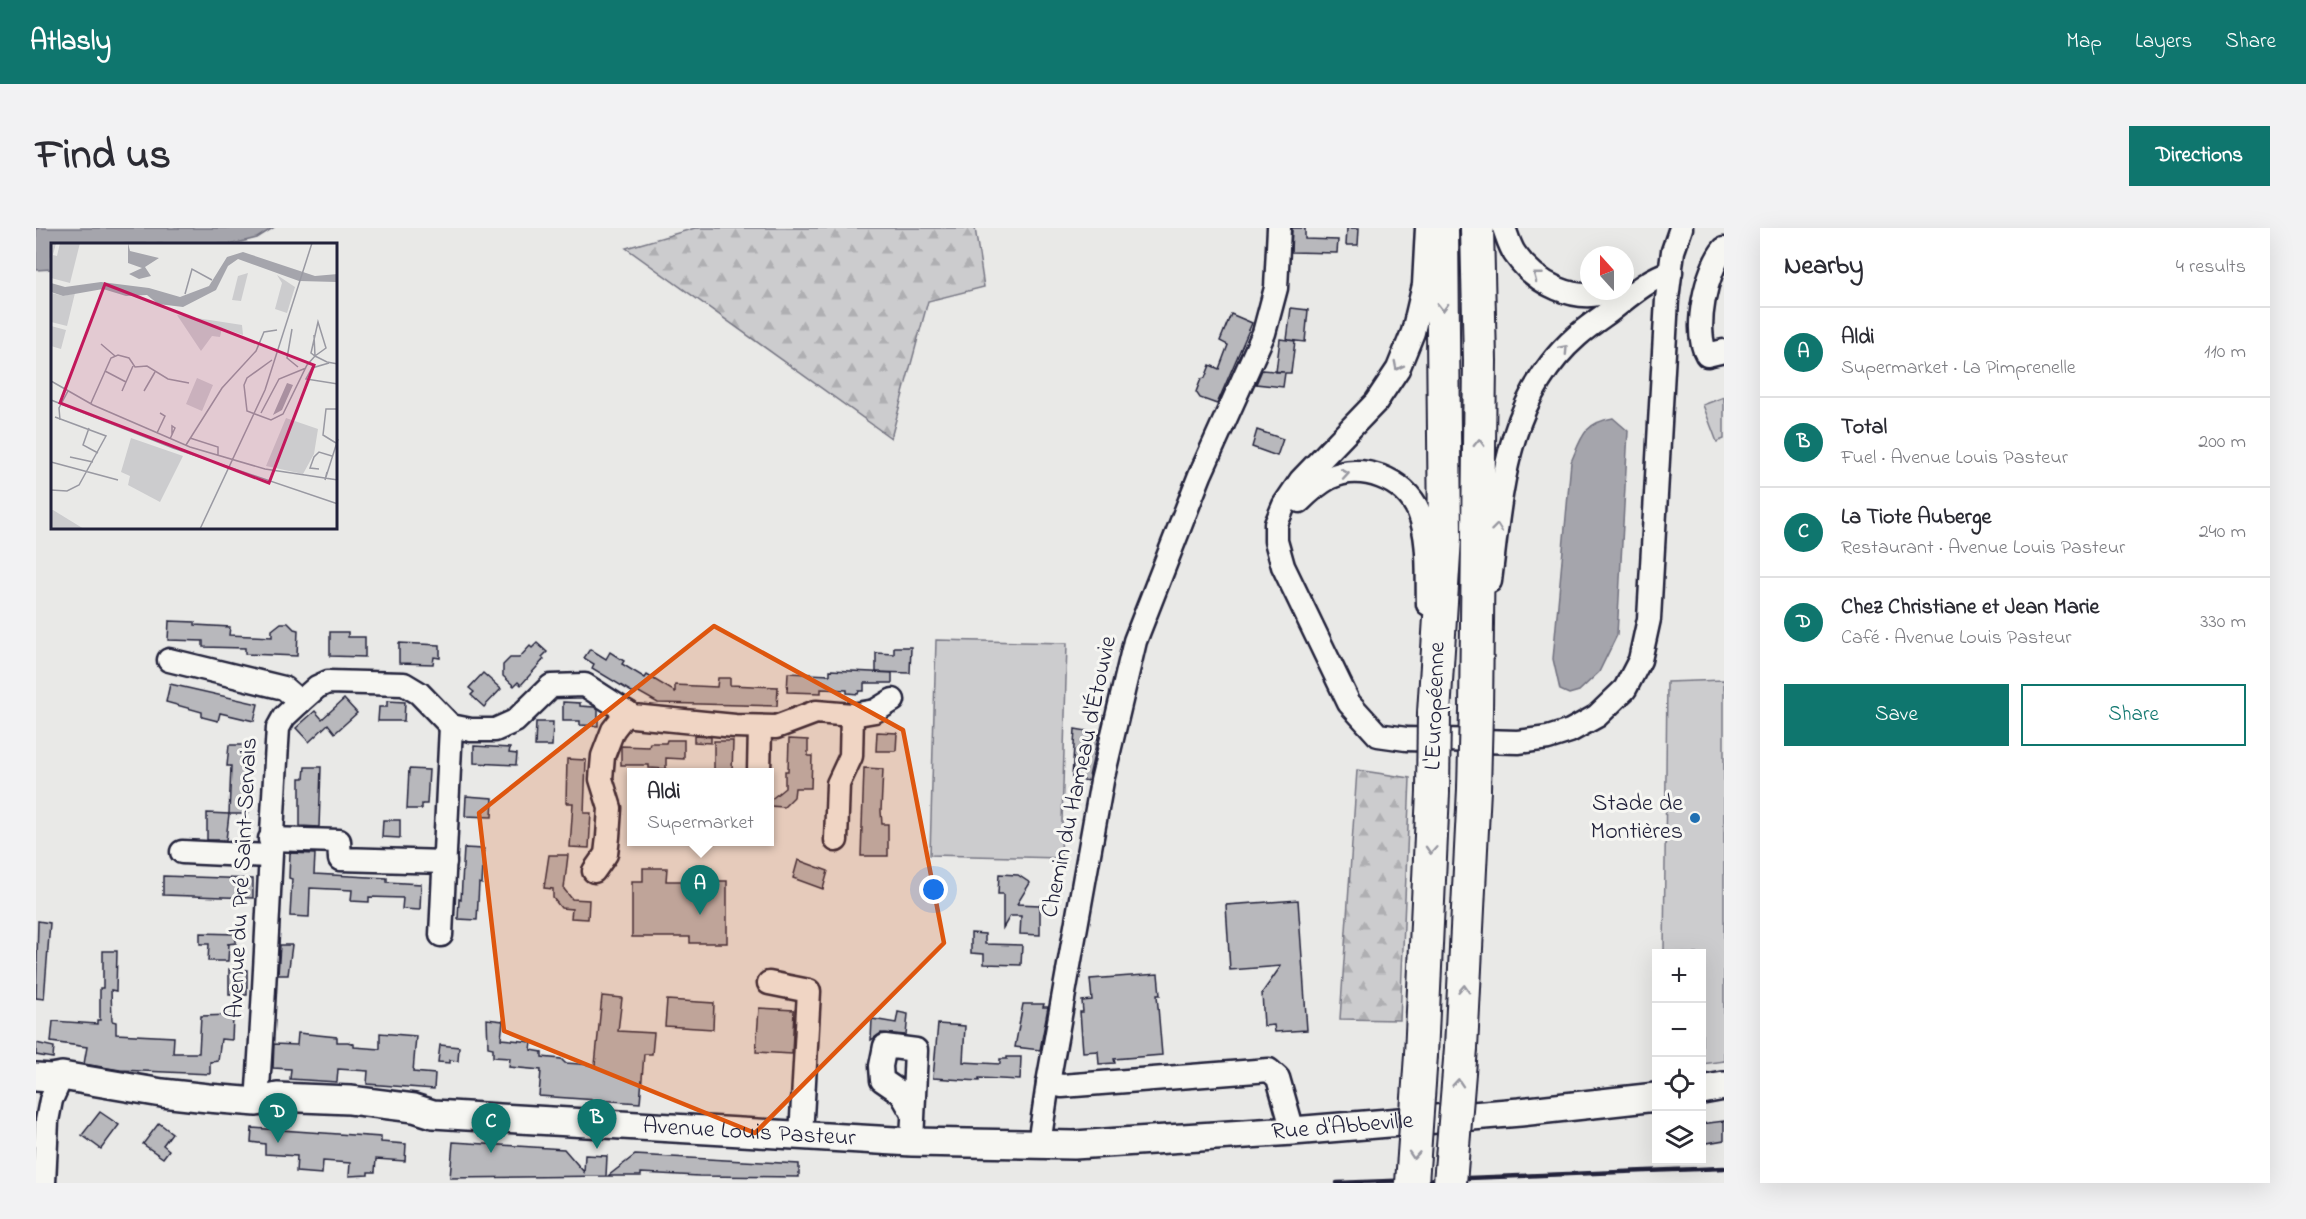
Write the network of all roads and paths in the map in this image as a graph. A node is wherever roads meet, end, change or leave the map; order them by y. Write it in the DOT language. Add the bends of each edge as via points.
graph roads {
  1 [pos="1279,228"];
  2 [pos="1428,228"];
  3 [pos="1442,228"];
  4 [pos="1477,228"];
  5 [pos="1504,228"];
  6 [pos="1681,228"];
  7 [pos="1724,249"];
  8 [pos="1672,262"];
  9 [pos="1634,281"];
  10 [pos="1580,295"];
  11 [pos="1724,351"];
  12 [pos="1276,541"];
  13 [pos="169,660"];
  14 [pos="893,700"];
  15 [pos="300,702"];
  16 [pos="1476,711"];
  17 [pos="627,712"];
  18 [pos="1434,713"];
  19 [pos="852,715"];
  20 [pos="451,726"];
  21 [pos="760,727"];
  22 [pos="759,768"];
  23 [pos="836,840"];
  24 [pos="270,848"];
  25 [pos="182,852"];
  26 [pos="445,862"];
  27 [pos="594,872"];
  28 [pos="441,934"];
  29 [pos="770,983"];
  30 [pos="36,1064"];
  31 [pos="49,1076"];
  32 [pos="1048,1083"];
  33 [pos="1724,1086"];
  34 [pos="1706,1089"];
  35 [pos="1652,1097"];
  36 [pos="257,1102"];
  37 [pos="912,1112"];
  38 [pos="41,1122"];
  39 [pos="1293,1131"];
  40 [pos="801,1136"];
  41 [pos="912,1142"];
  42 [pos="47,1144"];
  43 [pos="1034,1144"];
  44 [pos="44,1183"];
  45 [pos="1412,1183"];
  46 [pos="1450,1183"];
  1 -- 32 [label="street, Chemin du Hameau d'Étouvie" via="1276,288 1264,333 1200,475 1135,641 1102,781"];
  2 -- 12 [label="street, one-way" via="1424,285 1413,332 1398,369 1370,409 1284,505 1276,524"];
  3 -- 18 [label="highway, L'Européenne, one-way" via="1445,538"];
  16 -- 4 [label="highway, L'Européenne, one-way" via="1480,361"];
  10 -- 5 [label="street, one-way" via="1550,287 1530,271 1514,253"];
  6 -- 8 [label="street"];
  7 -- 11 [label="street" via="1704,290 1701,345 1707,355"];
  8 -- 9 [label="street"];
  8 -- 12 [label="street" via="1649,619 1640,660 1625,689 1597,716 1570,731 1518,742 1378,735 1349,703 1283,566"];
  16 -- 8 [label="street, one-way" via="1504,470 1518,423 1534,388 1576,337 1662,275"];
  12 -- 18 [label="street, one-way" via="1295,506 1331,477 1369,472 1407,492 1425,533"];
  13 -- 15 [label="street" via="284,688"];
  14 -- 19 [label="street" via="875,711"];
  15 -- 20 [label="street, Avenue du Pré Saint-Servais" via="328,682 404,684 419,693"];
  15 -- 24 [label="street, Avenue du Pré Saint-Servais" via="278,728"];
  46 -- 16 [label="highway, L'Européenne, one-way, bridge" via="1461,1048"];
  17 -- 20 [label="street" via="585,686 551,686 515,721 495,730"];
  17 -- 21 [label="street" via="633,716"];
  17 -- 27 [label="street" via="613,730 603,756 601,778 610,808 608,837 606,854"];
  18 -- 45 [label="highway, L'Européenne, one-way, bridge" via="1421,1055"];
  19 -- 21 [label="street" via="816,712 776,727"];
  19 -- 23 [label="street" via="851,756 838,784"];
  20 -- 26 [label="street"];
  21 -- 22 [label="street"];
  24 -- 25 [label="street"];
  24 -- 26 [label="street" via="339,841 340,859"];
  24 -- 36 [label="street, Avenue du Pré Saint-Servais"];
  26 -- 28 [label="street"];
  29 -- 40 [label="street" via="809,992"];
  30 -- 31 [label="main road, Avenue Louis Pasteur" via="53,1070"];
  31 -- 36 [label="main road, Avenue Louis Pasteur"];
  31 -- 38 [label="street" via="53,1094"];
  31 -- 42 [label="street" via="66,1094"];
  32 -- 39 [label="street" via="1062,1086 1269,1070 1278,1078"];
  32 -- 43 [label="street, Chemin du Hameau d'Étouvie"];
  33 -- 34 [label="main road"];
  35 -- 39 [label="main road, Rue d'Abbeville"];
  36 -- 40 [label="main road, Avenue Louis Pasteur" via="276,1110 410,1118 434,1114"];
  37 -- 41 [label="street"];
  38 -- 42 [label="street"];
  39 -- 43 [label="main road, Rue d'Abbeville" via="1116,1143"];
  40 -- 41 [label="main road, Avenue Louis Pasteur"];
  41 -- 43 [label="main road, Avenue Louis Pasteur"];
  42 -- 44 [label="street"];
}
